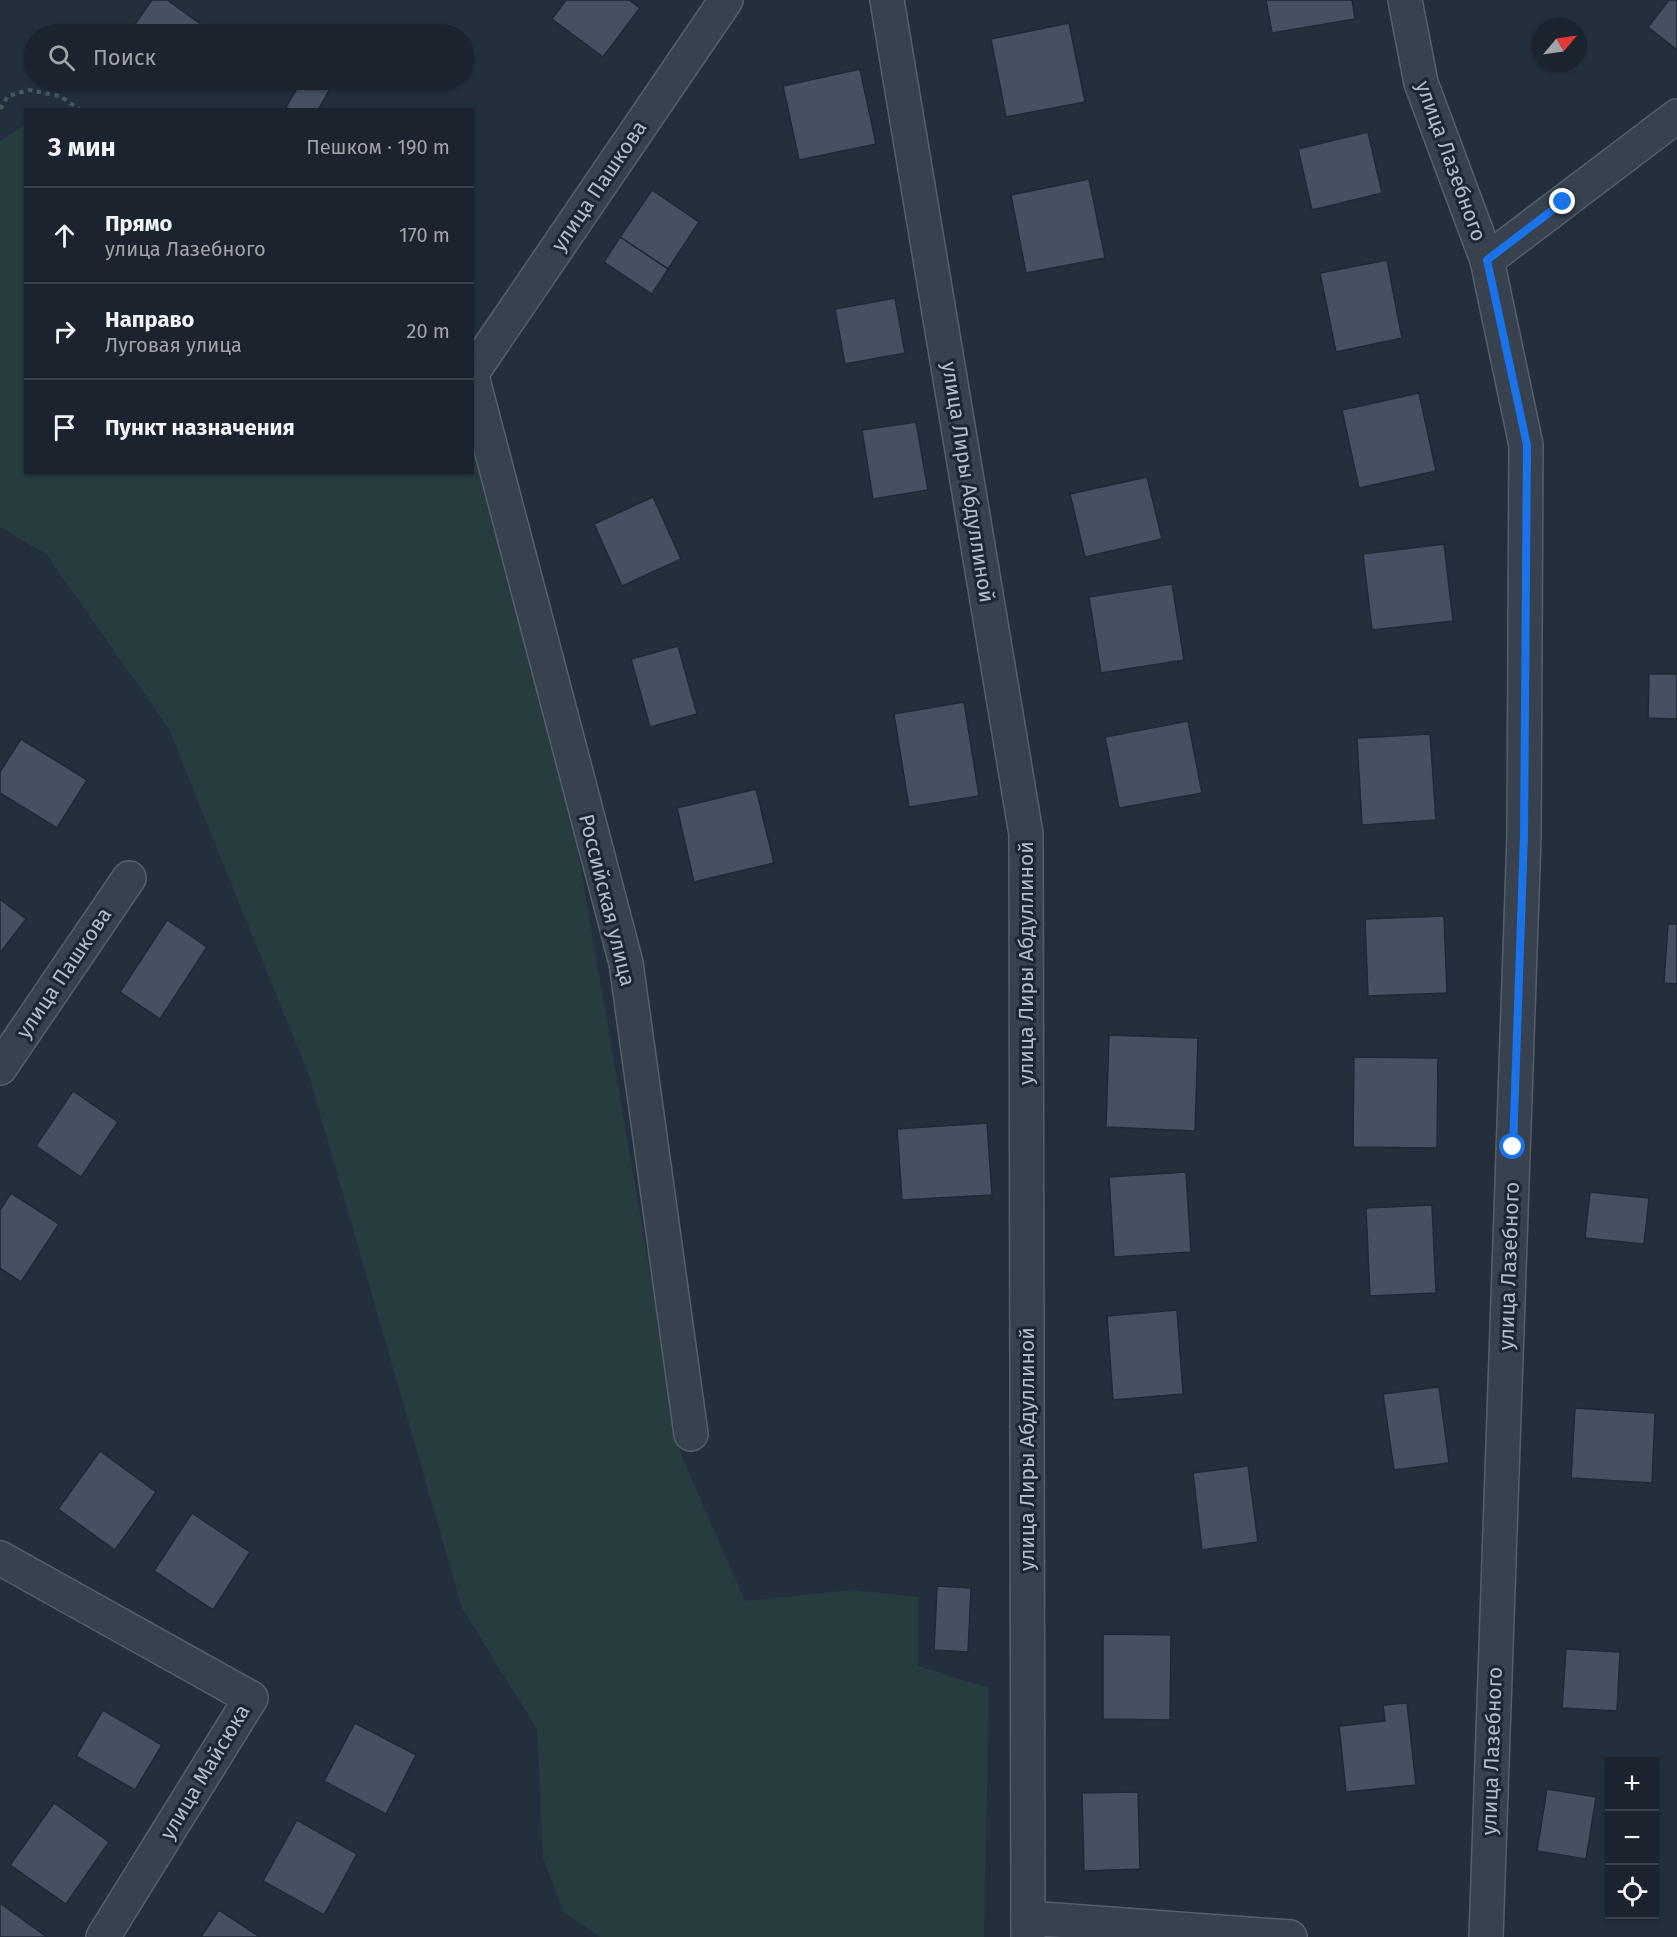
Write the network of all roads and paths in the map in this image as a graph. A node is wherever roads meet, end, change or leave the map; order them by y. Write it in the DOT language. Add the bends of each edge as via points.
graph roads {
  1 [pos="726,0"];
  2 [pos="887,0"];
  3 [pos="1405,0"];
  4 [pos="29,90"];
  5 [pos="29,90"];
  6 [pos="0,108"];
  7 [pos="77,108"];
  8 [pos="1677,116"];
  9 [pos="1487,260"];
  10 [pos="474,371"];
  11 [pos="474,382"];
  12 [pos="129,878"];
  13 [pos="0,1068"];
  14 [pos="691,1434"];
  15 [pos="0,1558"];
  16 [pos="1028,1927"];
  17 [pos="104,1937"];
  18 [pos="1290,1937"];
  19 [pos="1486,1937"];
  1 -- 10 [label="street, улица Пашкова"];
  2 -- 16 [label="street, улица Лиры Абдуллиной" via="1026,834"];
  3 -- 9 [label="street, улица Лазебного" via="1421,83"];
  4 -- 6 [label="path" via="8,96"];
  5 -- 7 [label="path" via="60,96"];
  8 -- 9 [label="street"];
  9 -- 19 [label="street, улица Лазебного" via="1527,445 1523,848"];
  11 -- 14 [label="street, Российская улица" via="626,963"];
  12 -- 13 [label="street, улица Пашкова"];
  15 -- 17 [label="street, улица Майсюка" via="250,1698"];
  16 -- 18 [label="street"];
}
